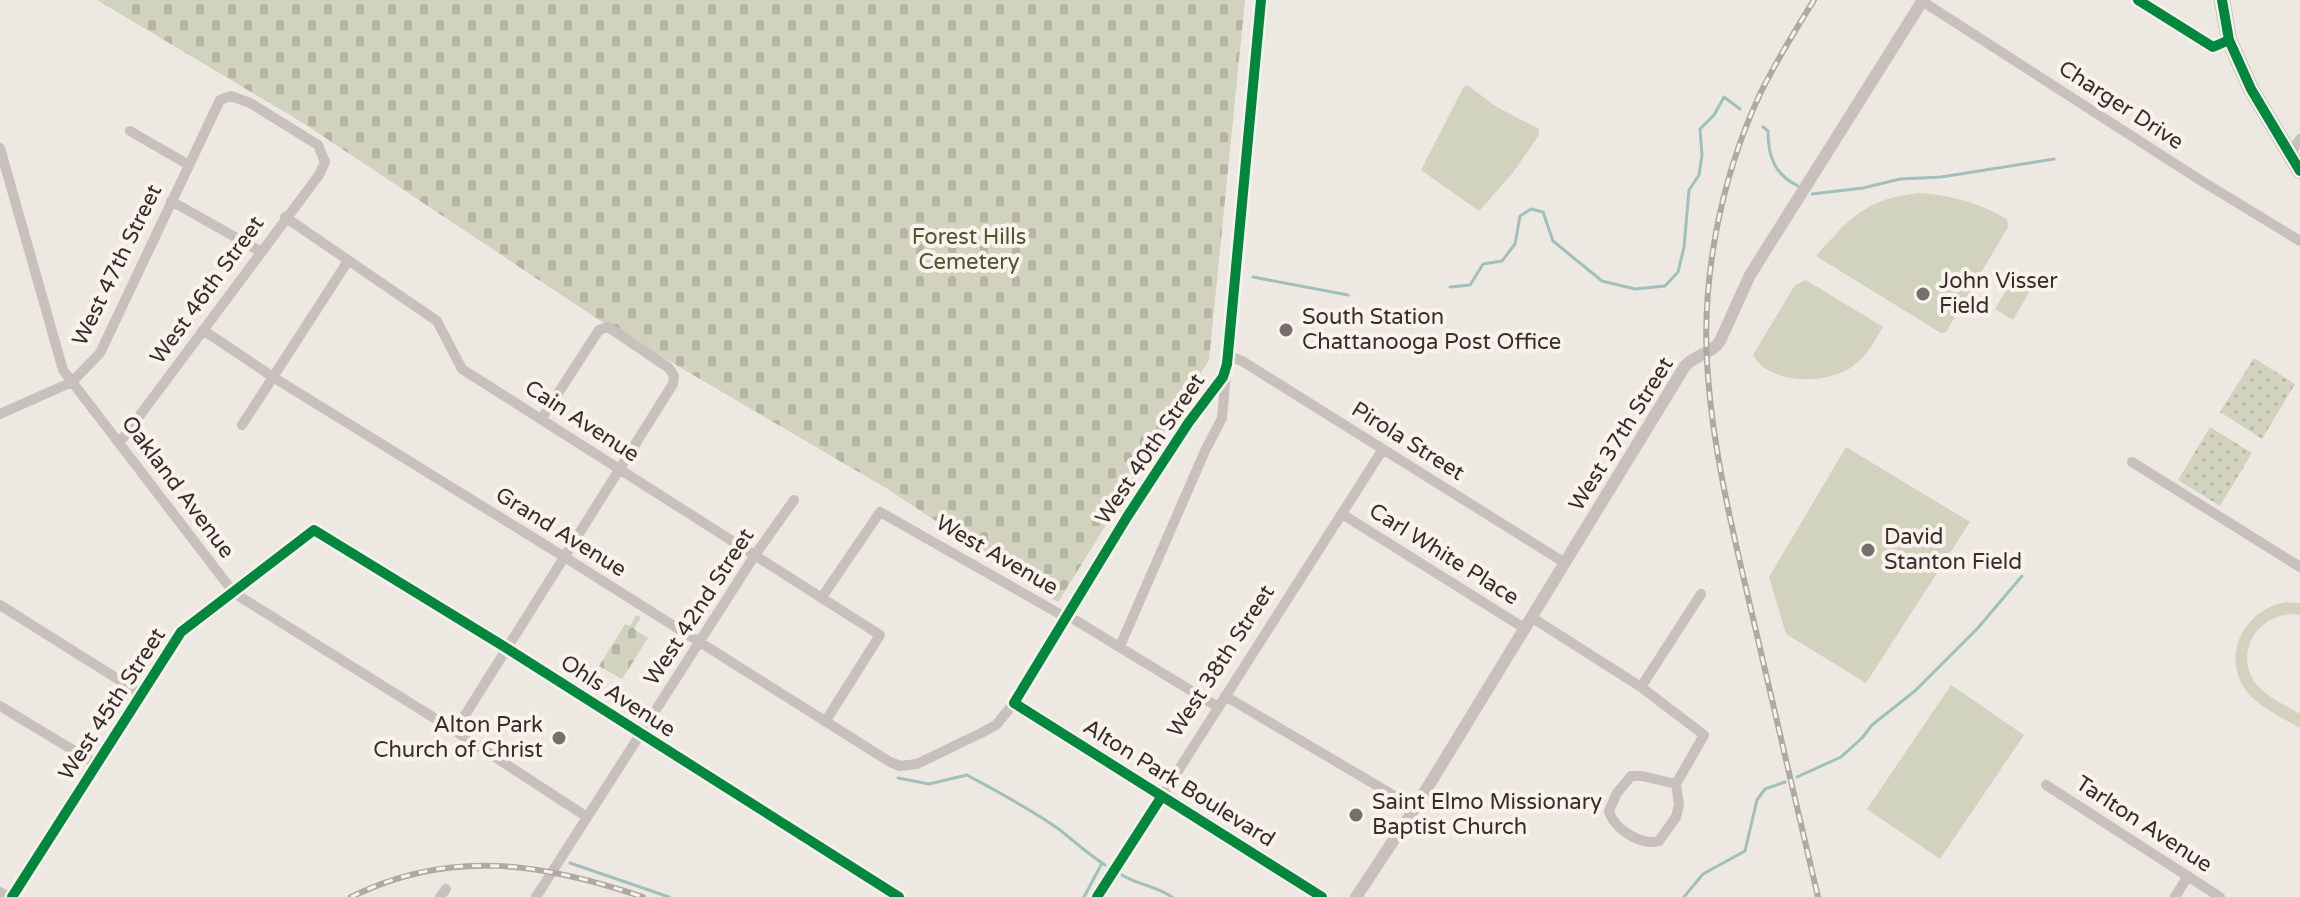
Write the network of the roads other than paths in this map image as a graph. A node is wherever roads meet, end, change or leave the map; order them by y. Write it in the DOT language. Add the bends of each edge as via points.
graph roads {
  1 [pos="1261,0"];
  2 [pos="2138,0"];
  3 [pos="2222,0"];
  4 [pos="1923,1"];
  5 [pos="2229,40"];
  6 [pos="231,96"];
  7 [pos="130,131"];
  8 [pos="2300,139"];
  9 [pos="0,148"];
  10 [pos="2290,154"];
  11 [pos="189,165"];
  12 [pos="2300,171"];
  13 [pos="171,201"];
  14 [pos="285,217"];
  15 [pos="2300,241"];
  16 [pos="260,251"];
  17 [pos="348,261"];
  18 [pos="203,330"];
  19 [pos="1228,360"];
  20 [pos="273,377"];
  21 [pos="72,382"];
  22 [pos="0,414"];
  23 [pos="542,418"];
  24 [pos="242,425"];
  25 [pos="120,442"];
  26 [pos="1383,449"];
  27 [pos="2132,462"];
  28 [pos="621,470"];
  29 [pos="794,500"];
  30 [pos="1342,514"];
  31 [pos="314,530"];
  32 [pos="755,555"];
  33 [pos="566,558"];
  34 [pos="1565,563"];
  35 [pos="2300,567"];
  36 [pos="234,593"];
  37 [pos="1701,594"];
  38 [pos="822,597"];
  39 [pos="0,605"];
  40 [pos="1067,617"];
  41 [pos="1527,623"];
  42 [pos="699,643"];
  43 [pos="1120,646"];
  44 [pos="508,649"];
  45 [pos="1641,687"];
  46 [pos="140,693"];
  47 [pos="1225,696"];
  48 [pos="1014,703"];
  49 [pos="0,706"];
  50 [pos="1218,707"];
  51 [pos="825,722"];
  52 [pos="455,731"];
  53 [pos="641,735"];
  54 [pos="96,764"];
  55 [pos="900,766"];
  56 [pos="1676,784"];
  57 [pos="2046,785"];
  58 [pos="1162,796"];
  59 [pos="1415,808"];
  60 [pos="587,817"];
  61 [pos="2188,876"];
  62 [pos="0,892"];
  63 [pos="10,897"];
  64 [pos="536,897"];
  65 [pos="899,897"];
  66 [pos="1097,897"];
  67 [pos="1322,897"];
  68 [pos="1356,897"];
  69 [pos="2175,897"];
  70 [pos="2220,897"];
  1 -- 19 [label="main road, West 40th Street"];
  2 -- 5 [label="main road" via="2213,47"];
  3 -- 5 [label="main road"];
  4 -- 15 [label="street, Charger Drive"];
  4 -- 34 [label="street, West 37th Street" via="1750,275 1720,341 1685,366"];
  5 -- 10 [label="main road"];
  6 -- 11 [label="street, West 47th Street" via="220,100"];
  6 -- 14 [label="street, West 46th Street" via="318,145 325,162"];
  7 -- 11 [label="street"];
  8 -- 10 [label="street"];
  9 -- 21 [label="street, Oakland Avenue" via="63,370"];
  10 -- 12 [label="main road"];
  11 -- 13 [label="street, West 47th Street"];
  13 -- 16 [label="street"];
  13 -- 21 [label="street, West 47th Street" via="100,353"];
  14 -- 16 [label="street, West 46th Street"];
  14 -- 17 [label="street, Cain Avenue"];
  16 -- 18 [label="street, West 46th Street"];
  17 -- 20 [label="street"];
  17 -- 23 [label="street, Cain Avenue" via="437,321 462,369"];
  18 -- 20 [label="street, Grand Avenue"];
  18 -- 25 [label="street, West 46th Street"];
  19 -- 26 [label="street, Pirola Street" via="1242,361"];
  19 -- 40 [label="main road, West 40th Street" via="1223,377 1181,434"];
  19 -- 43 [label="street" via="1222,418"];
  20 -- 24 [label="street"];
  20 -- 33 [label="street, Grand Avenue"];
  21 -- 22 [label="street, West 47th Street"];
  21 -- 25 [label="street, Oakland Avenue"];
  23 -- 28 [label="street, Cain Avenue"];
  23 -- 28 [label="street" via="599,330 608,327 674,376"];
  25 -- 36 [label="street, Oakland Avenue"];
  26 -- 30 [label="street, West 38th Street"];
  26 -- 34 [label="street, Pirola Street"];
  27 -- 35 [label="street"];
  28 -- 32 [label="street, Cain Avenue"];
  28 -- 33 [label="street"];
  29 -- 32 [label="street, West 42nd Street"];
  30 -- 41 [label="street, Carl White Place"];
  30 -- 47 [label="street, West 38th Street"];
  31 -- 36 [label="street, West 45th Street"];
  31 -- 44 [label="street, Ohls Avenue"];
  32 -- 38 [label="street, Cain Avenue"];
  32 -- 42 [label="street, West 42nd Street"];
  33 -- 42 [label="street, Grand Avenue"];
  33 -- 44 [label="street"];
  34 -- 41 [label="street, West 37th Street"];
  36 -- 46 [label="street, West 45th Street" via="181,632"];
  36 -- 52 [label="street, Oakland Avenue"];
  37 -- 45 [label="street"];
  38 -- 40 [label="street, West Avenue" via="880,512"];
  38 -- 51 [label="street, Cain Avenue" via="880,635"];
  39 -- 46 [label="street"];
  40 -- 43 [label="street, West Avenue"];
  40 -- 48 [label="main road, West 40th Street"];
  41 -- 45 [label="street, Carl White Place"];
  41 -- 59 [label="street, West 37th Street"];
  42 -- 51 [label="street, Grand Avenue"];
  42 -- 53 [label="street, West 42nd Street"];
  43 -- 50 [label="street, West Avenue"];
  44 -- 52 [label="street"];
  44 -- 53 [label="street, Ohls Avenue"];
  45 -- 56 [label="street, Carl White Place" via="1704,735"];
  46 -- 54 [label="street, West 45th Street"];
  47 -- 50 [label="street, West 38th Street"];
  47 -- 59 [label="street"];
  48 -- 55 [label="street, West 40th Street" via="996,725 917,764"];
  48 -- 58 [label="main road, Alton Park Boulevard"];
  49 -- 54 [label="street"];
  50 -- 58 [label="street, West 38th Street"];
  51 -- 55 [label="street, Grand Avenue"];
  52 -- 60 [label="street, Oakland Avenue"];
  53 -- 60 [label="street, West 42nd Street"];
  53 -- 65 [label="street, Ohls Avenue"];
  54 -- 63 [label="street, West 45th Street"];
  56 -- 56 [label="street" via="1631,776 1609,811 1612,821 1649,844 1659,841 1676,817"];
  57 -- 61 [label="street, Tarlton Avenue"];
  58 -- 66 [label="main road, West 38th Street"];
  58 -- 67 [label="main road, Alton Park Boulevard"];
  59 -- 68 [label="street, West 37th Street"];
  60 -- 64 [label="street, West 42nd Street"];
  61 -- 69 [label="street"];
  61 -- 70 [label="street, Tarlton Avenue"];
  62 -- 63 [label="street"];
}
